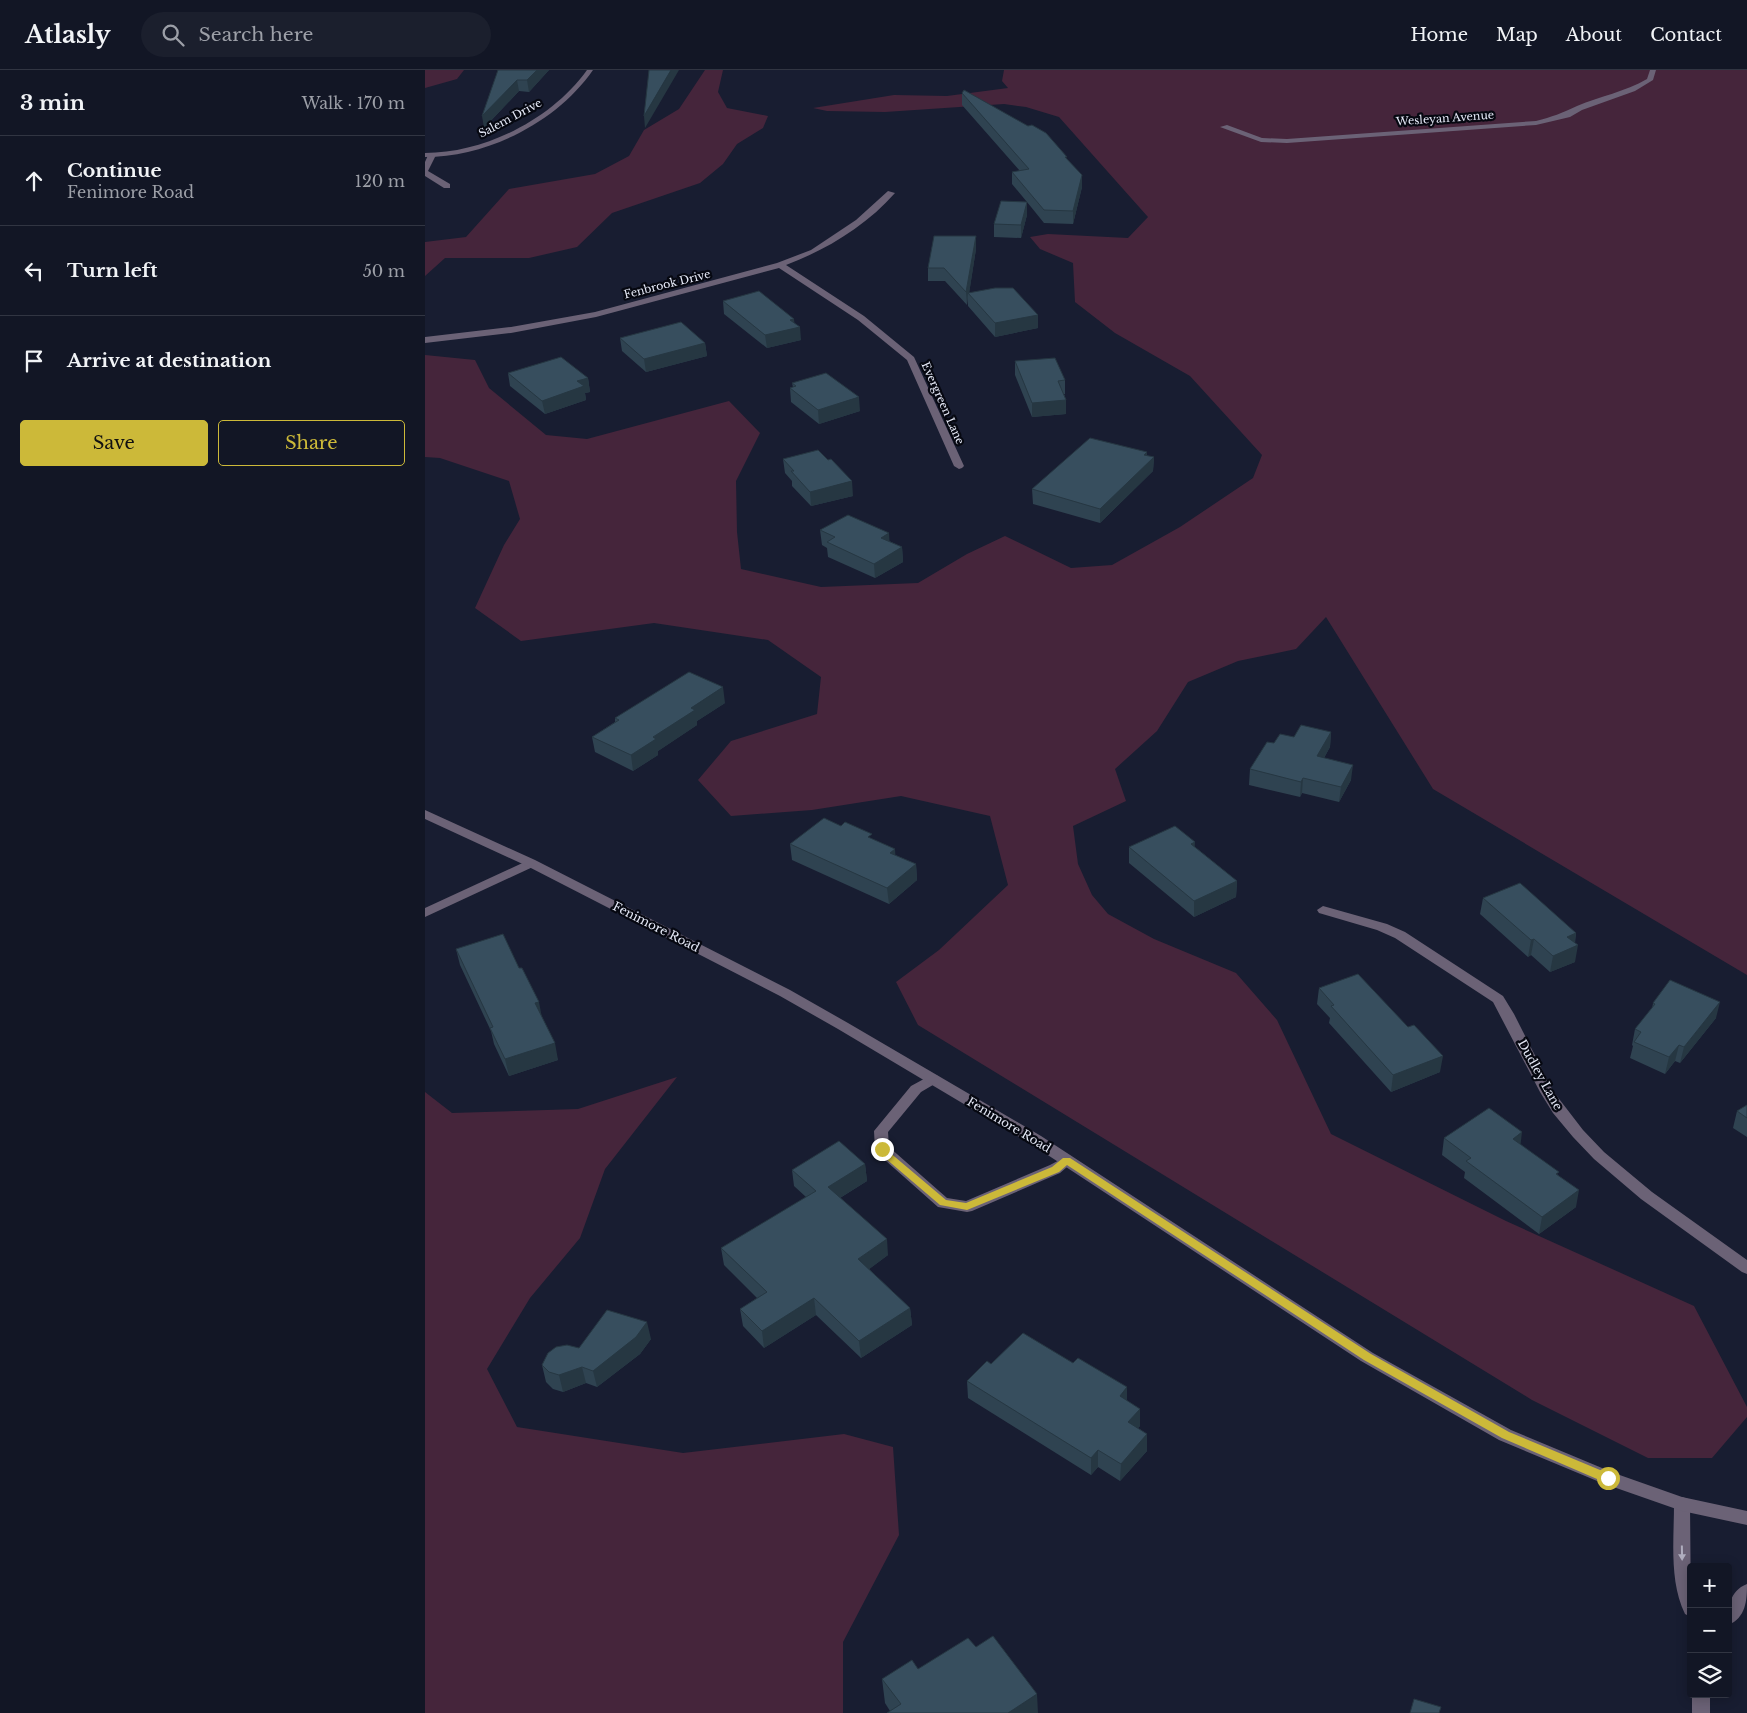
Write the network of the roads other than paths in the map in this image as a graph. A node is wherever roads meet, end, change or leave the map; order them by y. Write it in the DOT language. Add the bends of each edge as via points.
graph roads {
  1 [pos="590,70"];
  2 [pos="1653,70"];
  3 [pos="1224,127"];
  4 [pos="428,155"];
  5 [pos="425,171"];
  6 [pos="447,186"];
  7 [pos="891,193"];
  8 [pos="780,265"];
  9 [pos="425,340"];
  10 [pos="959,466"];
  11 [pos="425,814"];
  12 [pos="531,863"];
  13 [pos="1323,910"];
  14 [pos="425,913"];
  15 [pos="933,1079"];
  16 [pos="1067,1161"];
  17 [pos="1747,1268"];
  18 [pos="1682,1504"];
  19 [pos="1747,1518"];
  20 [pos="1747,1592"];
  21 [pos="1691,1608"];
  22 [pos="1732,1611"];
  23 [pos="1701,1698"];
  24 [pos="1701,1713"];
  1 -- 4 [label="street, Salem Drive" via="566,99 537,118 493,141 463,152"];
  2 -- 3 [label="street, Wesleyan Avenue" via="1650,80 1633,90 1536,123 1287,141 1261,140"];
  4 -- 5 [label="street"];
  5 -- 6 [label="street"];
  7 -- 8 [label="street, Fenbrook Drive" via="859,222 821,247"];
  8 -- 9 [label="street, Fenbrook Drive" via="596,314 511,330"];
  8 -- 10 [label="street, Evergreen Lane" via="861,318 911,359"];
  11 -- 12 [label="street, Fenimore Road"];
  12 -- 14 [label="street"];
  12 -- 15 [label="street, Fenimore Road" via="785,993"];
  13 -- 17 [label="street, Dudley Lane" via="1400,935 1498,999 1507,1009 1557,1108 1574,1129 1641,1190"];
  15 -- 16 [label="street, Fenimore Road"];
  15 -- 16 [label="street" via="916,1089 881,1131 882,1149 943,1203 967,1207 1055,1170"];
  16 -- 18 [label="street, Fenimore Road" via="1367,1357 1505,1435 1608,1478"];
  18 -- 19 [label="street, Fenimore Road"];
  18 -- 21 [label="street, one-way" via="1683,1576"];
  20 -- 22 [label="street"];
  23 -- 24 [label="street"];
}
